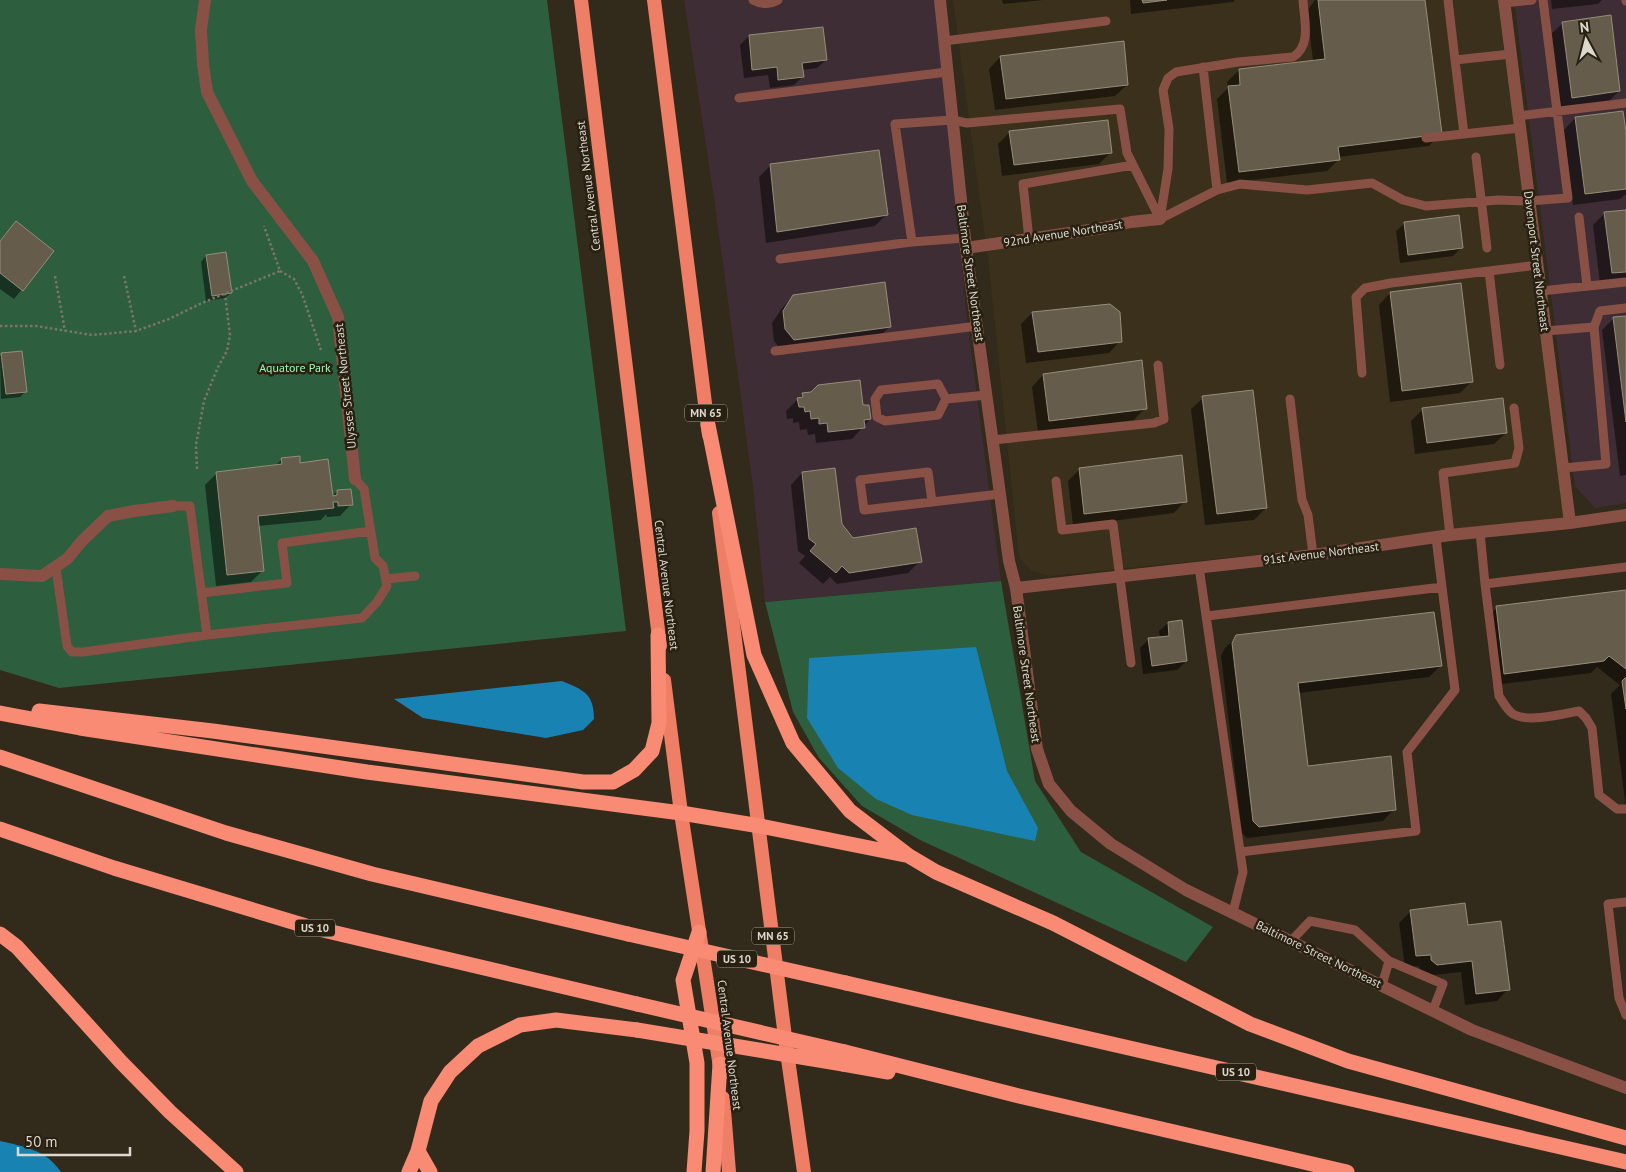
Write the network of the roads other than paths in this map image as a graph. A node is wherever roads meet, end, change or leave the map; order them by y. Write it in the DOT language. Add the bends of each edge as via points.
graph roads {
  1 [pos="205,0"];
  2 [pos="581,0"];
  3 [pos="654,0"];
  4 [pos="753,0"];
  5 [pos="778,0"];
  6 [pos="940,0"];
  7 [pos="1303,0"];
  8 [pos="1448,0"];
  9 [pos="1532,0"];
  10 [pos="1543,0"];
  11 [pos="1504,2"];
  12 [pos="1106,21"];
  13 [pos="944,41"];
  14 [pos="1511,54"];
  15 [pos="1455,60"];
  16 [pos="1203,68"];
  17 [pos="947,72"];
  18 [pos="739,98"];
  19 [pos="1626,103"];
  20 [pos="1557,112"];
  21 [pos="952,120"];
  22 [pos="1519,122"];
  23 [pos="1464,134"];
  24 [pos="1426,138"];
  25 [pos="1476,157"];
  26 [pos="1133,165"];
  27 [pos="1217,190"];
  28 [pos="1482,201"];
  29 [pos="1530,201"];
  30 [pos="1579,217"];
  31 [pos="1160,219"];
  32 [pos="1029,239"];
  33 [pos="912,242"];
  34 [pos="966,243"];
  35 [pos="1487,248"];
  36 [pos="780,259"];
  37 [pos="1538,265"];
  38 [pos="1489,271"];
  39 [pos="1626,282"];
  40 [pos="1587,286"];
  41 [pos="1541,291"];
  42 [pos="1626,308"];
  43 [pos="978,326"];
  44 [pos="1594,327"];
  45 [pos="1546,331"];
  46 [pos="775,351"];
  47 [pos="1158,365"];
  48 [pos="1500,365"];
  49 [pos="1362,373"];
  50 [pos="987,395"];
  51 [pos="946,399"];
  52 [pos="1290,399"];
  53 [pos="1514,408"];
  54 [pos="708,425"];
  55 [pos="994,440"];
  56 [pos="1563,468"];
  57 [pos="355,479"];
  58 [pos="1056,481"];
  59 [pos="1000,494"];
  60 [pos="932,502"];
  61 [pos="173,506"];
  62 [pos="1626,515"];
  63 [pos="1570,522"];
  64 [pos="371,532"];
  65 [pos="1480,532"];
  66 [pos="1450,535"];
  67 [pos="1436,538"];
  68 [pos="1313,555"];
  69 [pos="1199,567"];
  70 [pos="1626,567"];
  71 [pos="56,568"];
  72 [pos="0,574"];
  73 [pos="415,576"];
  74 [pos="1120,577"];
  75 [pos="386,579"];
  76 [pos="1486,584"];
  77 [pos="1442,587"];
  78 [pos="1016,588"];
  79 [pos="202,593"];
  80 [pos="1207,616"];
  81 [pos="207,635"];
  82 [pos="658,635"];
  83 [pos="1132,663"];
  84 [pos="0,707"];
  85 [pos="0,713"];
  86 [pos="0,757"];
  87 [pos="1626,809"];
  88 [pos="681,813"];
  89 [pos="760,826"];
  90 [pos="0,829"];
  91 [pos="1240,852"];
  92 [pos="909,856"];
  93 [pos="1626,902"];
  94 [pos="1233,912"];
  95 [pos="700,932"];
  96 [pos="0,934"];
  97 [pos="1291,941"];
  98 [pos="1388,961"];
  99 [pos="1382,985"];
  100 [pos="1433,1010"];
  101 [pos="1626,1015"];
  102 [pos="844,1058"];
  103 [pos="720,1064"];
  104 [pos="1626,1088"];
  105 [pos="1626,1138"];
  106 [pos="418,1151"];
  107 [pos="1626,1162"];
  108 [pos="236,1172"];
  109 [pos="409,1172"];
  110 [pos="430,1172"];
  111 [pos="694,1172"];
  112 [pos="713,1172"];
  113 [pos="729,1172"];
  114 [pos="804,1172"];
  115 [pos="1347,1172"];
  1 -- 57 [label="street, Ulysses Street Northeast" via="202,30 207,92 252,182 313,261 338,317"];
  2 -- 82 [label="highway, Central Avenue Northeast"];
  3 -- 54 [label="highway, MN 65"];
  4 -- 5 [label="lane" via="764,4"];
  6 -- 13 [label="street, Baltimore Street Northeast"];
  7 -- 16 [label="lane" via="1306,39 1300,53 1292,57"];
  8 -- 15 [label="lane"];
  9 -- 11 [label="lane"];
  10 -- 20 [label="lane"];
  11 -- 14 [label="street, Davenport Street Northeast"];
  12 -- 13 [label="lane"];
  13 -- 17 [label="street, Baltimore Street Northeast"];
  14 -- 15 [label="lane"];
  14 -- 22 [label="street, Davenport Street Northeast"];
  15 -- 23 [label="lane"];
  16 -- 27 [label="lane"];
  16 -- 31 [label="lane" via="1176,72 1168,78 1164,90 1168,169"];
  17 -- 18 [label="lane"];
  17 -- 21 [label="street, Baltimore Street Northeast"];
  19 -- 20 [label="lane"];
  20 -- 22 [label="lane"];
  20 -- 29 [label="lane" via="1568,198"];
  21 -- 26 [label="lane" via="967,123 1120,109 1127,153"];
  21 -- 33 [label="lane" via="895,124"];
  21 -- 34 [label="street, Baltimore Street Northeast"];
  22 -- 23 [label="lane"];
  22 -- 29 [label="street, Davenport Street Northeast"];
  23 -- 24 [label="lane"];
  25 -- 28 [label="lane"];
  26 -- 31 [label="lane"];
  26 -- 32 [label="lane" via="1023,184"];
  27 -- 28 [label="lane" via="1240,184 1307,190 1372,183 1403,200 1426,206"];
  27 -- 31 [label="lane"];
  28 -- 29 [label="lane"];
  28 -- 35 [label="lane"];
  29 -- 37 [label="street, Davenport Street Northeast"];
  30 -- 40 [label="lane"];
  31 -- 32 [label="street, 92nd Avenue Northeast"];
  32 -- 34 [label="street, 92nd Avenue Northeast"];
  33 -- 34 [label="lane"];
  33 -- 36 [label="lane"];
  34 -- 43 [label="street, Baltimore Street Northeast"];
  37 -- 38 [label="lane"];
  37 -- 41 [label="street, Davenport Street Northeast"];
  38 -- 48 [label="lane"];
  38 -- 49 [label="lane" via="1364,288 1356,298"];
  39 -- 40 [label="lane"];
  40 -- 41 [label="lane"];
  41 -- 45 [label="street, Davenport Street Northeast"];
  42 -- 44 [label="lane" via="1600,311"];
  43 -- 46 [label="lane"];
  43 -- 50 [label="street, Baltimore Street Northeast"];
  44 -- 45 [label="lane"];
  44 -- 56 [label="lane" via="1606,464"];
  45 -- 56 [label="street, Davenport Street Northeast"];
  47 -- 55 [label="lane" via="1164,419 1154,424"];
  50 -- 51 [label="lane"];
  50 -- 55 [label="street, Baltimore Street Northeast"];
  51 -- 51 [label="lane" via="938,415 885,421 877,416 875,399 881,390 938,384"];
  52 -- 68 [label="lane" via="1302,500 1308,515"];
  53 -- 66 [label="lane" via="1519,448 1515,463 1443,473"];
  54 -- 89 [label="highway, MN 65"];
  54 -- 92 [label="highway" via="754,655 793,743 850,811"];
  55 -- 59 [label="street, Baltimore Street Northeast"];
  56 -- 63 [label="street, Davenport Street Northeast"];
  57 -- 64 [label="lane" via="364,488"];
  58 -- 74 [label="lane" via="1062,530 1114,524"];
  59 -- 60 [label="lane"];
  59 -- 78 [label="street, Baltimore Street Northeast"];
  60 -- 60 [label="lane" via="864,510 860,480 928,472"];
  61 -- 71 [label="street" via="108,516"];
  61 -- 79 [label="lane" via="190,506"];
  62 -- 63 [label="street, 91st Avenue Northeast"];
  63 -- 65 [label="street, 91st Avenue Northeast"];
  64 -- 75 [label="lane" via="375,558 383,566"];
  64 -- 79 [label="lane" via="282,543 287,583"];
  65 -- 66 [label="street, 91st Avenue Northeast"];
  65 -- 76 [label="lane"];
  66 -- 67 [label="street, 91st Avenue Northeast"];
  67 -- 68 [label="street, 91st Avenue Northeast"];
  67 -- 77 [label="lane"];
  68 -- 69 [label="street, 91st Avenue Northeast"];
  69 -- 74 [label="street, 91st Avenue Northeast"];
  69 -- 80 [label="lane"];
  70 -- 76 [label="lane"];
  71 -- 72 [label="street" via="42,576"];
  71 -- 81 [label="lane" via="67,646 72,652"];
  73 -- 75 [label="lane"];
  74 -- 78 [label="street, 91st Avenue Northeast"];
  74 -- 83 [label="lane"];
  75 -- 81 [label="lane" via="387,586 362,618"];
  76 -- 87 [label="lane" via="1499,696 1505,706 1514,714 1531,718 1579,711 1592,728 1600,795 1616,809"];
  77 -- 80 [label="lane"];
  77 -- 91 [label="lane" via="1455,690 1408,752 1416,831"];
  78 -- 94 [label="street, Baltimore Street Northeast" via="1037,749 1049,784 1071,812 1111,844 1186,890"];
  79 -- 81 [label="lane"];
  80 -- 91 [label="lane"];
  82 -- 84 [label="highway" via="659,723 652,751 634,770 613,782 582,782 223,732"];
  82 -- 88 [label="highway, Central Avenue Northeast"];
  85 -- 88 [label="highway" via="357,771"];
  86 -- 107 [label="highway, US 10, bridge" via="235,836 372,874"];
  88 -- 89 [label="highway"];
  88 -- 95 [label="highway, Central Avenue Northeast"];
  89 -- 92 [label="highway"];
  89 -- 114 [label="highway, MN 65"];
  90 -- 102 [label="highway, US 10, bridge" via="114,868 306,926 637,1004"];
  91 -- 94 [label="lane" via="1243,872"];
  92 -- 105 [label="highway" via="936,872 1053,923 1250,1024 1348,1061"];
  93 -- 101 [label="lane" via="1608,904 1620,998"];
  94 -- 97 [label="street, Baltimore Street Northeast"];
  95 -- 103 [label="highway, Central Avenue Northeast"];
  95 -- 111 [label="highway" via="683,980 697,1063"];
  96 -- 108 [label="highway" via="17,947 170,1112"];
  97 -- 98 [label="lane" via="1310,921 1356,930"];
  97 -- 99 [label="street, Baltimore Street Northeast"];
  98 -- 99 [label="lane"];
  98 -- 100 [label="lane" via="1443,984"];
  99 -- 100 [label="street, Baltimore Street Northeast"];
  100 -- 104 [label="street, Baltimore Street Northeast" via="1472,1030"];
  102 -- 106 [label="highway, bridge" via="556,1020 520,1025 478,1046 450,1072 431,1101"];
  102 -- 115 [label="highway, US 10"];
  103 -- 112 [label="highway"];
  103 -- 113 [label="highway, Central Avenue Northeast"];
  106 -- 109 [label="highway"];
  106 -- 110 [label="highway"];
}
